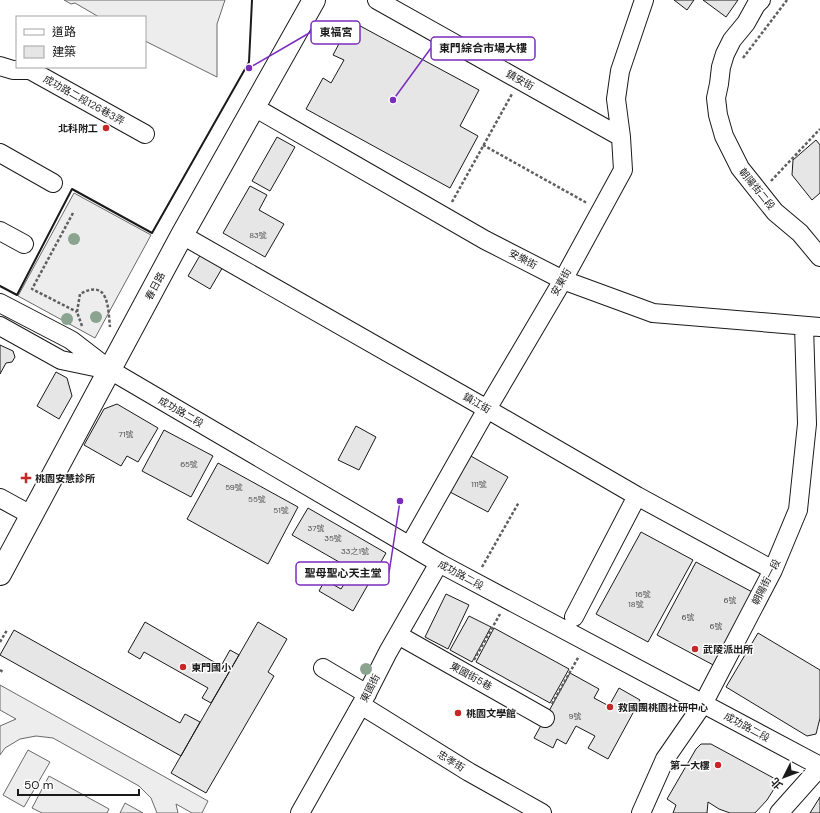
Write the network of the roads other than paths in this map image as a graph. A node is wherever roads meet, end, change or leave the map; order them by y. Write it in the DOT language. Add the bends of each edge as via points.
graph roads {
  1 [pos="314,0"];
  2 [pos="377,0"];
  3 [pos="644,0"];
  4 [pos="761,0"];
  5 [pos="0,66"];
  6 [pos="254,107"];
  7 [pos="145,134"];
  8 [pos="621,137"];
  9 [pos="0,153"];
  10 [pos="53,183"];
  11 [pos="0,231"];
  12 [pos="182,235"];
  13 [pos="24,244"];
  14 [pos="820,257"];
  15 [pos="563,280"];
  16 [pos="0,303"];
  17 [pos="0,326"];
  18 [pos="812,326"];
  19 [pos="110,370"];
  20 [pos="487,409"];
  21 [pos="637,496"];
  22 [pos="0,498"];
  23 [pos="31,514"];
  24 [pos="410,546"];
  25 [pos="439,563"];
  26 [pos="773,570"];
  27 [pos="0,574"];
  28 [pos="574,617"];
  29 [pos="398,635"];
  30 [pos="323,668"];
  31 [pos="364,700"];
  32 [pos="703,704"];
  33 [pos="545,718"];
  34 [pos="820,767"];
  35 [pos="300,813"];
  36 [pos="542,813"];
  37 [pos="641,813"];
  38 [pos="779,813"];
  1 -- 6 [label="main road, 春日路"];
  2 -- 8 [label="street, 鎮安街"];
  3 -- 8 [label="street, 安東街" via="620,71 616,99"];
  4 -- 14 [label="street, 朝陽街二段" via="725,54 716,98 718,115 724,136 740,168 771,208 800,234"];
  5 -- 7 [label="street, 成功路二段126巷3弄" via="12,70 30,70"];
  6 -- 12 [label="main road, 春日路"];
  6 -- 15 [label="street, 安樂街" via="485,240"];
  8 -- 15 [label="street, 安東街" via="624,170"];
  9 -- 10 [label="street"];
  11 -- 13 [label="street"];
  12 -- 19 [label="main road, 春日路"];
  12 -- 20 [label="street, 鎮江街"];
  15 -- 18 [label="street, 安樂街" via="653,313"];
  15 -- 20 [label="street, 安東街"];
  16 -- 19 [label="street, 成功路二段" via="71,340"];
  17 -- 19 [label="street, 成功路二段" via="61,360"];
  18 -- 26 [label="street, 朝陽街一段" via="808,424 798,510"];
  19 -- 23 [label="main road, 春日路"];
  19 -- 24 [label="street, 成功路二段"];
  20 -- 21 [label="street, 鎮江街"];
  20 -- 24 [label="street, 安東街"];
  21 -- 26 [label="street, 鎮江街"];
  21 -- 28 [label="street"];
  22 -- 23 [label="street"];
  23 -- 27 [label="main road, 春日路"];
  24 -- 25 [label="street, 成功路二段"];
  25 -- 29 [label="street, 東國街"];
  25 -- 32 [label="street, 成功路二段"];
  26 -- 32 [label="street, 朝陽街一段"];
  29 -- 31 [label="street, 東國街"];
  29 -- 33 [label="street, 東國街5巷"];
  30 -- 31 [label="street, 忠孝街"];
  31 -- 35 [label="street, 東國街"];
  31 -- 36 [label="street, 忠孝街" via="469,772"];
  32 -- 34 [label="street, 成功路二段"];
  32 -- 37 [label="street, 朝陽街一段" via="666,759"];
  34 -- 38 [label="street"];
}
